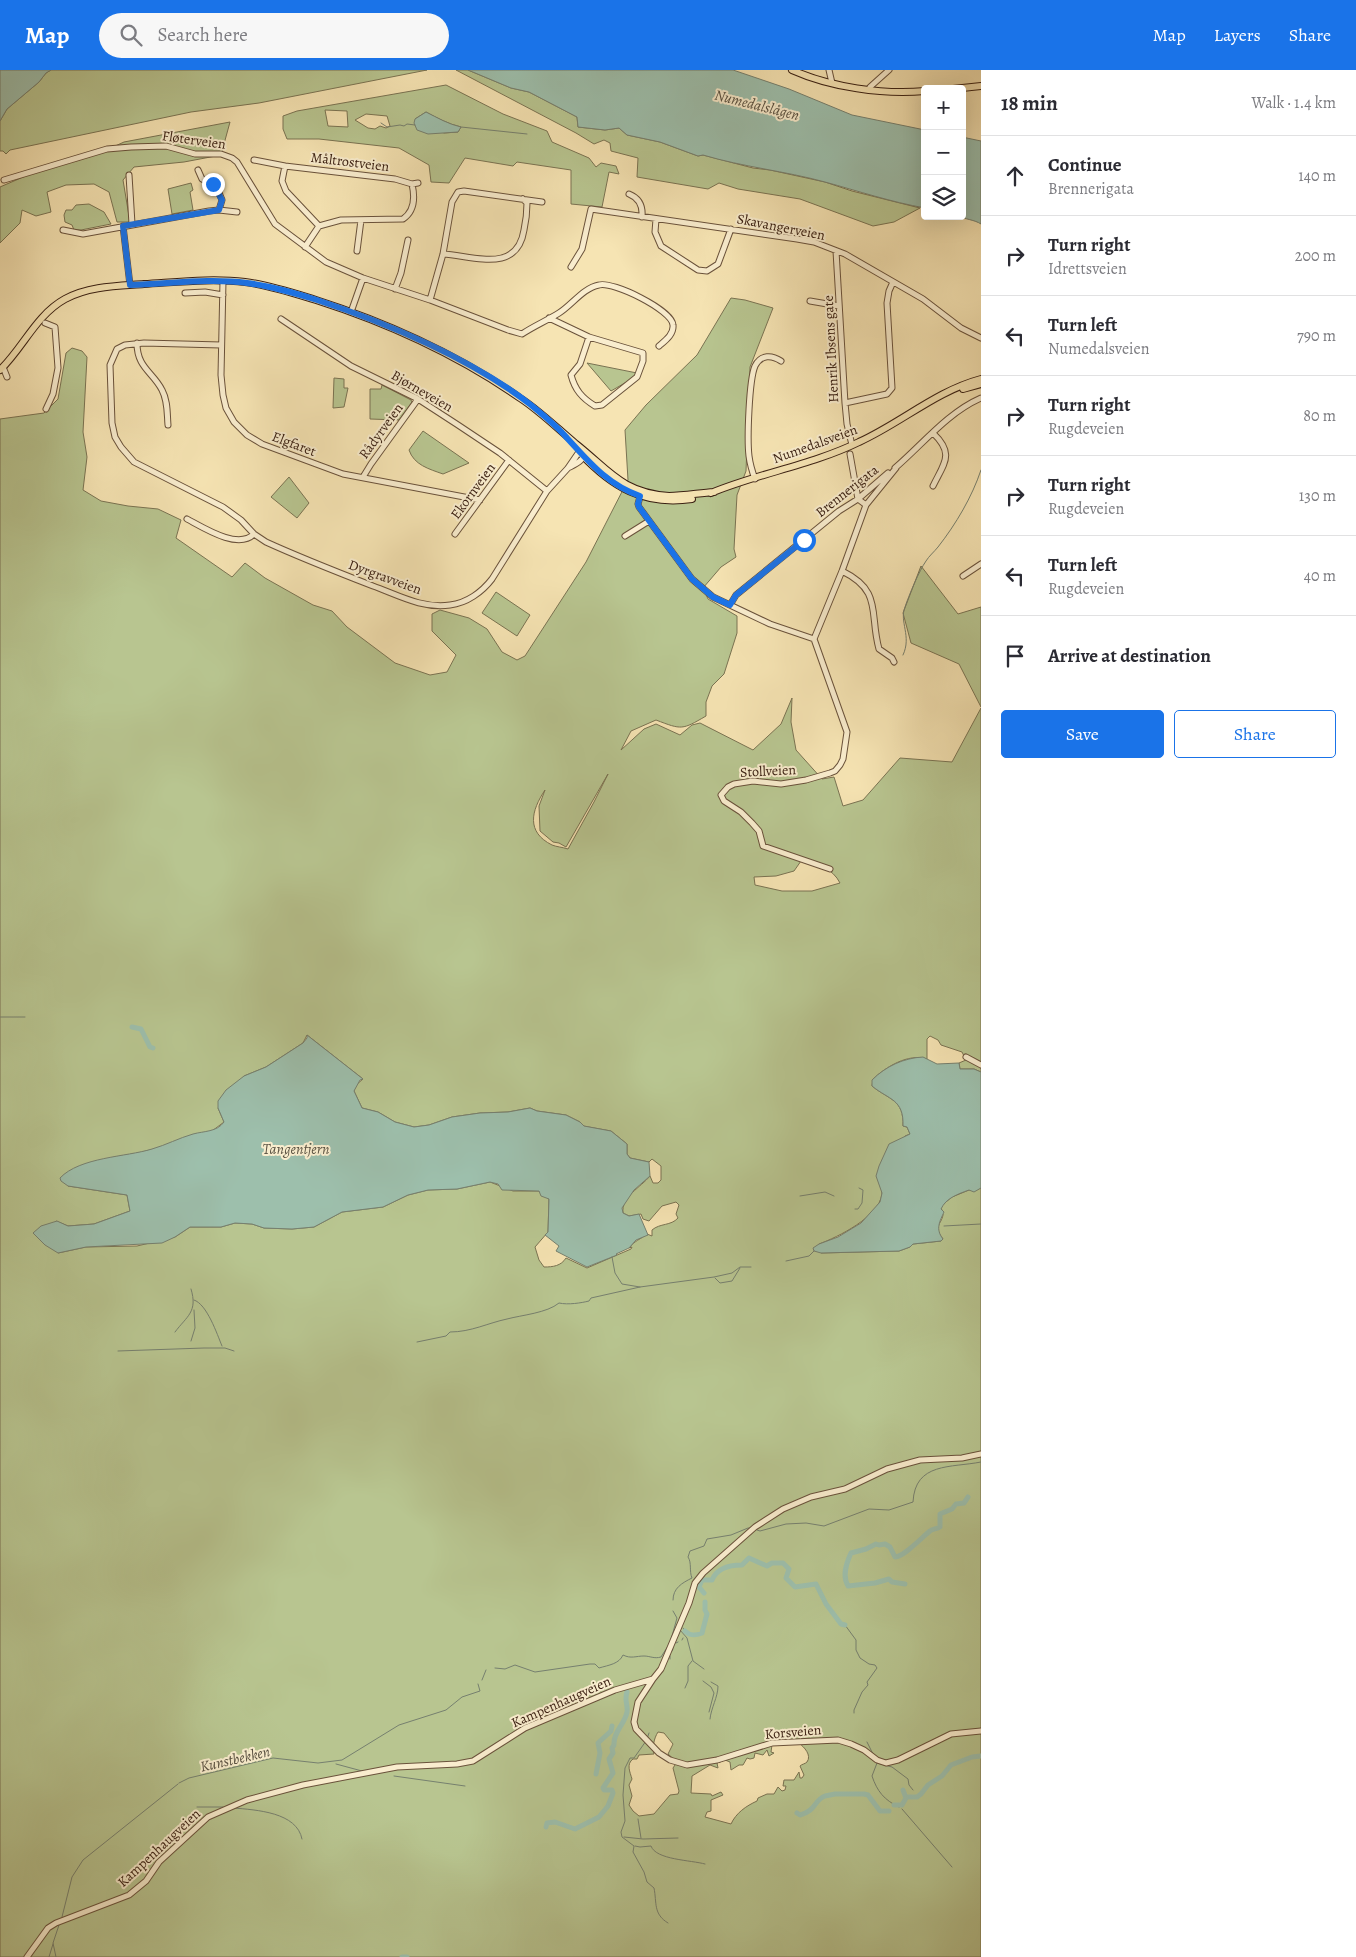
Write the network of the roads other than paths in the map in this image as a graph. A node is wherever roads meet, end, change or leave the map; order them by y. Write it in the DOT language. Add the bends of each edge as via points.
graph roads {
  1 [pos="792,70"];
  2 [pos="829,70"];
  3 [pos="889,70"];
  4 [pos="832,82"];
  5 [pos="981,86"];
  6 [pos="871,88"];
  7 [pos="966,88"];
  8 [pos="921,91"];
  9 [pos="254,160"];
  10 [pos="285,166"];
  11 [pos="198,170"];
  12 [pos="129,175"];
  13 [pos="4,180"];
  14 [pos="629,194"];
  15 [pos="523,199"];
  16 [pos="542,202"];
  17 [pos="219,210"];
  18 [pos="237,212"];
  19 [pos="642,217"];
  20 [pos="656,219"];
  21 [pos="361,220"];
  22 [pos="132,224"];
  23 [pos="123,226"];
  24 [pos="319,226"];
  25 [pos="732,229"];
  26 [pos="63,230"];
  27 [pos="408,240"];
  28 [pos="305,247"];
  29 [pos="357,250"];
  30 [pos="836,251"];
  31 [pos="443,254"];
  32 [pos="571,267"];
  33 [pos="363,278"];
  34 [pos="223,281"];
  35 [pos="893,282"];
  36 [pos="130,285"];
  37 [pos="396,289"];
  38 [pos="185,293"];
  39 [pos="223,295"];
  40 [pos="430,300"];
  41 [pos="810,301"];
  42 [pos="839,306"];
  43 [pos="351,312"];
  44 [pos="549,318"];
  45 [pos="281,319"];
  46 [pos="46,323"];
  47 [pos="590,337"];
  48 [pos="981,338"];
  49 [pos="137,344"];
  50 [pos="221,345"];
  51 [pos="659,346"];
  52 [pos="782,361"];
  53 [pos="1,369"];
  54 [pos="7,377"];
  55 [pos="981,379"];
  56 [pos="981,384"];
  57 [pos="945,393"];
  58 [pos="981,398"];
  59 [pos="418,399"];
  60 [pos="845,404"];
  61 [pos="46,409"];
  62 [pos="168,425"];
  63 [pos="933,433"];
  64 [pos="852,446"];
  65 [pos="583,454"];
  66 [pos="850,454"];
  67 [pos="509,460"];
  68 [pos="896,468"];
  69 [pos="363,477"];
  70 [pos="754,479"];
  71 [pos="932,486"];
  72 [pos="547,491"];
  73 [pos="641,493"];
  74 [pos="858,499"];
  75 [pos="480,500"];
  76 [pos="866,506"];
  77 [pos="188,519"];
  78 [pos="649,520"];
  79 [pos="254,534"];
  80 [pos="455,534"];
  81 [pos="626,536"];
  82 [pos="981,564"];
  83 [pos="842,571"];
  84 [pos="962,576"];
  85 [pos="730,605"];
  86 [pos="814,639"];
  87 [pos="894,662"];
  88 [pos="830,869"];
  89 [pos="966,1057"];
  90 [pos="981,1065"];
  91 [pos="981,1454"];
  92 [pos="653,1679"];
  93 [pos="981,1731"];
  94 [pos="28,1957"];
  1 -- 4 [label="main road"];
  2 -- 4 [label="street"];
  3 -- 6 [label="street"];
  4 -- 6 [label="main road"];
  5 -- 7 [label="main road"];
  6 -- 8 [label="main road" via="891,92"];
  9 -- 10 [label="street, Måltrostveien"];
  10 -- 21 [label="street, Måltrostveien" via="415,183 409,215 392,221"];
  10 -- 24 [label="street" via="282,181 286,191"];
  11 -- 17 [label="street" via="202,179 213,184 220,193"];
  12 -- 22 [label="street"];
  13 -- 28 [label="street, Fløterveien" via="107,149 157,146 196,154 221,154 237,162 274,224"];
  14 -- 19 [label="street" via="639,200"];
  15 -- 16 [label="street"];
  15 -- 31 [label="street" via="464,190 458,192 452,202"];
  15 -- 31 [label="street" via="527,203 527,212 523,236 519,248 512,254 488,260"];
  17 -- 18 [label="street"];
  17 -- 22 [label="street"];
  19 -- 20 [label="street, Skavangerveien"];
  19 -- 32 [label="street, Skavangerveien" via="591,209 582,249"];
  20 -- 25 [label="street, Skavangerveien"];
  20 -- 25 [label="street" via="655,232 661,246 698,270 707,271 718,264"];
  21 -- 24 [label="street, Måltrostveien" via="341,220"];
  21 -- 29 [label="street"];
  22 -- 23 [label="street"];
  23 -- 26 [label="street" via="83,234"];
  23 -- 36 [label="street"];
  24 -- 28 [label="street"];
  25 -- 30 [label="street, Skavangerveien" via="814,242"];
  27 -- 37 [label="street"];
  28 -- 33 [label="street, Fløterveien" via="326,262"];
  30 -- 35 [label="street, Skavangerveien"];
  30 -- 42 [label="street, Henrik Ibsens gate"];
  31 -- 40 [label="street"];
  33 -- 37 [label="street, Fløterveien"];
  33 -- 43 [label="street"];
  34 -- 36 [label="main road, Numedalsveien"];
  34 -- 39 [label="street, Elgfaret"];
  34 -- 43 [label="main road, Numedalsveien" via="274,288"];
  35 -- 48 [label="street, Skavangerveien"];
  35 -- 60 [label="street" via="887,303 892,388 887,394"];
  36 -- 53 [label="main road, Numedalsveien" via="93,289 62,300 40,320"];
  37 -- 40 [label="street, Fløterveien"];
  38 -- 39 [label="street"];
  39 -- 50 [label="street, Elgfaret"];
  40 -- 44 [label="street, Fløterveien" via="522,334"];
  41 -- 42 [label="street"];
  42 -- 60 [label="street, Henrik Ibsens gate"];
  43 -- 65 [label="main road, Numedalsveien" via="414,338 470,367 529,404"];
  44 -- 47 [label="street"];
  44 -- 51 [label="street" via="590,289 600,284 608,285 622,289 670,316 674,327 672,333"];
  45 -- 59 [label="street, Bjørneveien" via="351,366"];
  46 -- 61 [label="street" via="55,327 58,368 53,394"];
  47 -- 47 [label="street" via="580,364 571,375 574,387 595,406 602,405 638,377 644,355"];
  49 -- 50 [label="street, Dyrgravveien"];
  49 -- 62 [label="street" via="140,361 165,396"];
  49 -- 79 [label="street, Dyrgravveien" via="117,349 110,365 112,423 121,447 134,462 223,508"];
  50 -- 69 [label="street, Elgfaret" via="226,408 247,435 324,468"];
  52 -- 70 [label="street" via="775,357 762,358 753,375 748,432"];
  53 -- 54 [label="street"];
  55 -- 57 [label="main road, Numedalsveien"];
  56 -- 57 [label="main road, Numedalsveien"];
  57 -- 64 [label="main road, Numedalsveien"];
  58 -- 63 [label="street, Brennerigata" via="964,406"];
  59 -- 67 [label="street, Bjørneveien"];
  59 -- 69 [label="street, Rådyrveien"];
  60 -- 64 [label="street, Henrik Ibsens gate"];
  63 -- 68 [label="street, Brennerigata"];
  63 -- 71 [label="street" via="947,451"];
  64 -- 70 [label="main road, Numedalsveien"];
  65 -- 72 [label="street, Dyrgravveien" via="579,462 568,468"];
  65 -- 73 [label="main road, Numedalsveien"];
  66 -- 74 [label="street"];
  67 -- 72 [label="street, Bjørneveien"];
  67 -- 75 [label="street, Ekornveien"];
  68 -- 74 [label="street, Brennerigata"];
  68 -- 76 [label="street"];
  69 -- 75 [label="street, Elgfaret"];
  70 -- 73 [label="main road, Numedalsveien" via="714,492 670,496"];
  72 -- 79 [label="street, Dyrgravveien" via="488,585 470,599 450,605 404,600 293,555"];
  73 -- 78 [label="street" via="638,504"];
  74 -- 76 [label="street"];
  74 -- 85 [label="street, Brennerigata" via="736,595"];
  75 -- 80 [label="street, Ekornveien"];
  76 -- 83 [label="street"];
  77 -- 79 [label="street" via="228,538 244,540"];
  78 -- 81 [label="street"];
  78 -- 85 [label="street" via="692,579 713,597"];
  82 -- 84 [label="street"];
  83 -- 86 [label="street"];
  83 -- 87 [label="street" via="864,585 874,611 879,649"];
  85 -- 86 [label="street" via="770,624"];
  86 -- 88 [label="street, Stollveien" via="847,732 844,759 830,773 793,783 753,781 734,784 721,795 724,802 752,823 763,846"];
  89 -- 90 [label="street"];
  91 -- 92 [label="street" via="920,1460 887,1469 845,1489 811,1497 783,1509 755,1527 695,1583 661,1670"];
  92 -- 93 [label="street, Korsveien" via="638,1702 634,1722 636,1729 659,1753 687,1765 717,1760 772,1743 838,1740 855,1745 886,1763 952,1734"];
  92 -- 94 [label="street, Kampenhaugveien" via="614,1690 525,1728 474,1761 397,1768 303,1784 247,1800 208,1817 129,1895 56,1923 48,1928"];
}
